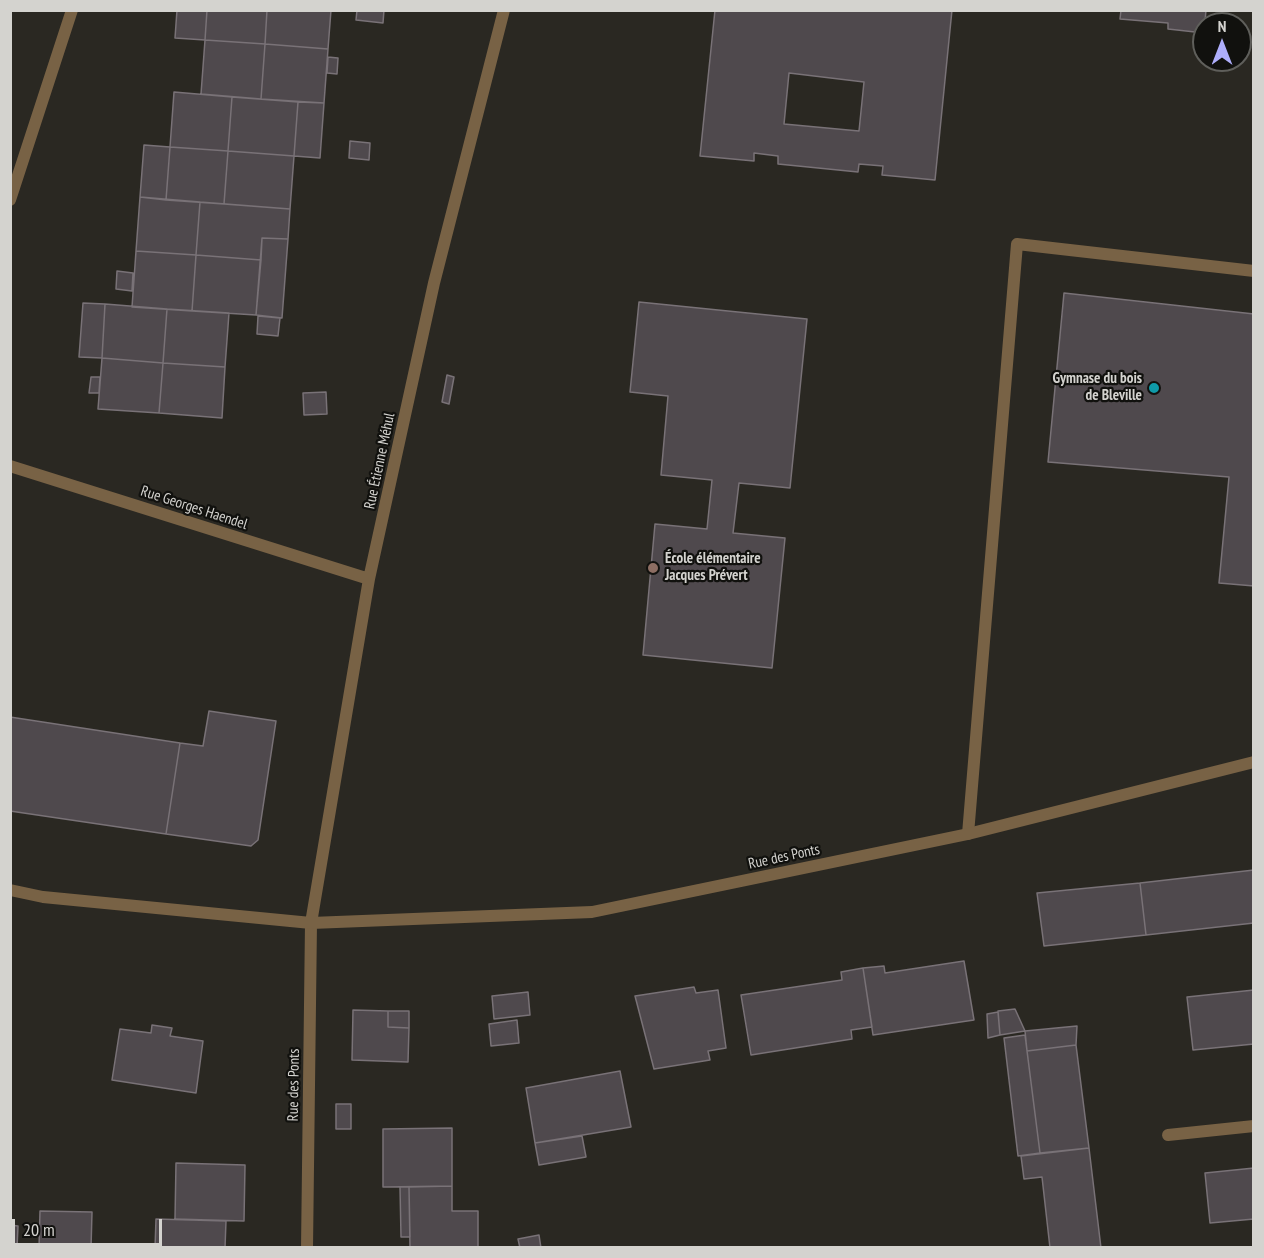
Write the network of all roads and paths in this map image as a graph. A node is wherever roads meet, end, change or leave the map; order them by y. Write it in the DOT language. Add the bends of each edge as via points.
graph roads {
  1 [pos="72,10"];
  2 [pos="504,10"];
  3 [pos="10,200"];
  4 [pos="1254,271"];
  5 [pos="10,466"];
  6 [pos="369,579"];
  7 [pos="1254,762"];
  8 [pos="968,834"];
  9 [pos="10,891"];
  10 [pos="311,923"];
  11 [pos="1254,1126"];
  12 [pos="1168,1135"];
  13 [pos="307,1248"];
  1 -- 3 [label="street"];
  2 -- 6 [label="street, Rue Étienne Méhul" via="434,283"];
  4 -- 8 [label="street" via="1017,244"];
  5 -- 6 [label="street, Rue Georges Haendel"];
  6 -- 10 [label="street, Rue Étienne Méhul"];
  7 -- 8 [label="street, Rue des Ponts"];
  8 -- 10 [label="street, Rue des Ponts" via="592,912"];
  9 -- 10 [label="street, Rue des Ponts"];
  10 -- 13 [label="street, Rue des Ponts"];
  11 -- 12 [label="street"];
}
